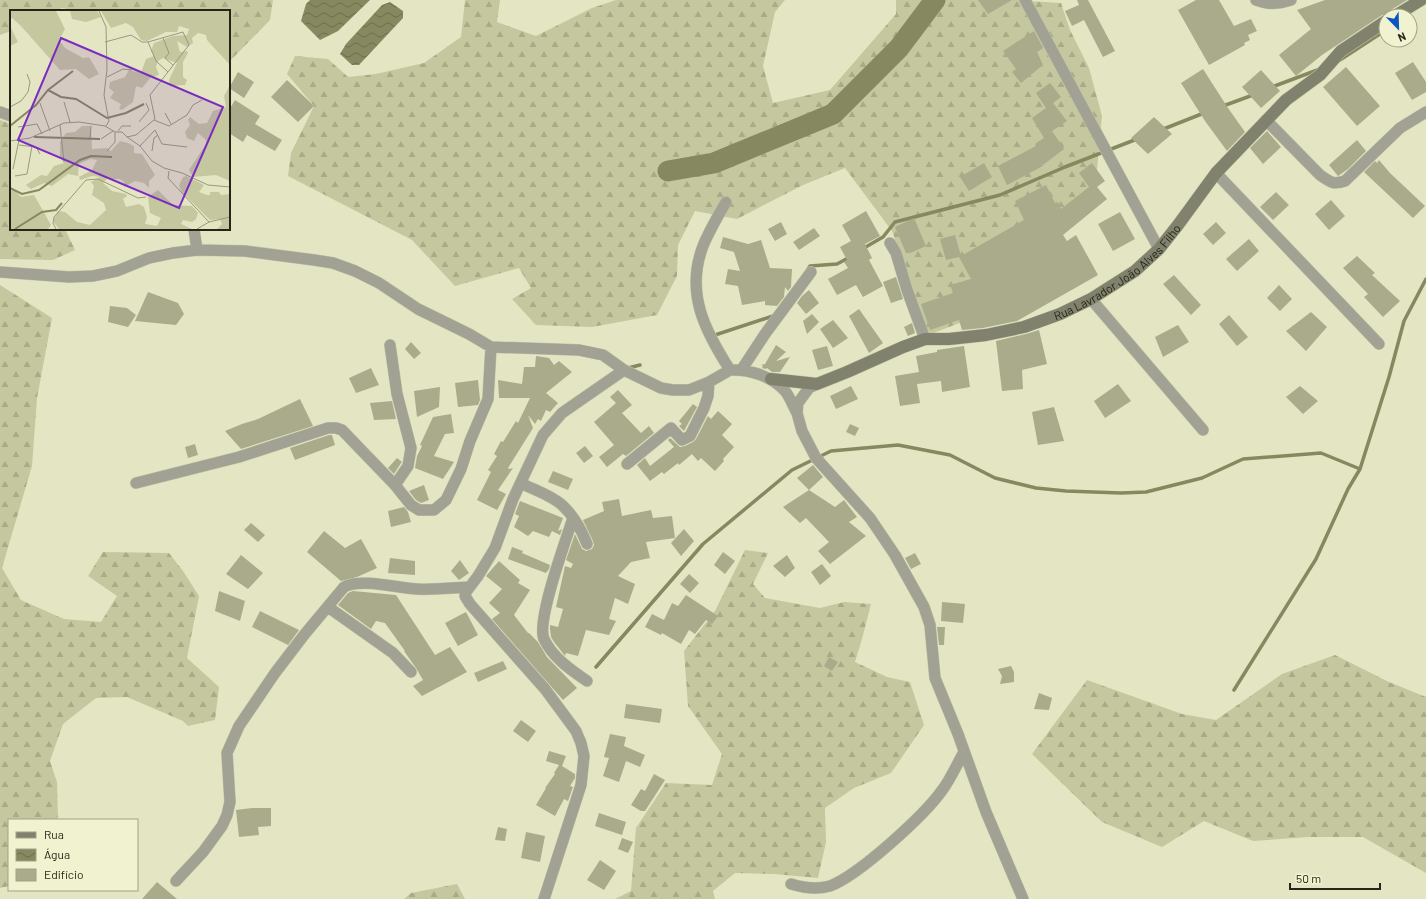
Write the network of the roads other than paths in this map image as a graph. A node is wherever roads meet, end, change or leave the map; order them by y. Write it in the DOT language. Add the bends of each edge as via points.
graph roads {
  1 [pos="1025,0"];
  2 [pos="1256,0"];
  3 [pos="1291,0"];
  4 [pos="1417,1"];
  5 [pos="1407,8"];
  6 [pos="1378,26"];
  7 [pos="0,112"];
  8 [pos="1426,112"];
  9 [pos="10,116"];
  10 [pos="1266,120"];
  11 [pos="1216,173"];
  12 [pos="726,202"];
  13 [pos="194,230"];
  14 [pos="890,243"];
  15 [pos="1158,249"];
  16 [pos="197,250"];
  17 [pos="0,272"];
  18 [pos="811,272"];
  19 [pos="1091,299"];
  20 [pos="925,339"];
  21 [pos="1379,344"];
  22 [pos="390,345"];
  23 [pos="492,347"];
  24 [pos="742,369"];
  25 [pos="624,370"];
  26 [pos="730,370"];
  27 [pos="771,379"];
  28 [pos="709,382"];
  29 [pos="817,384"];
  30 [pos="797,413"];
  31 [pos="1203,430"];
  32 [pos="626,464"];
  33 [pos="136,483"];
  34 [pos="521,483"];
  35 [pos="395,485"];
  36 [pos="573,518"];
  37 [pos="587,544"];
  38 [pos="469,586"];
  39 [pos="328,607"];
  40 [pos="411,672"];
  41 [pos="587,681"];
  42 [pos="964,752"];
  43 [pos="176,881"];
  44 [pos="791,884"];
  45 [pos="544,899"];
  46 [pos="1023,899"];
  1 -- 15 [label="street"];
  2 -- 3 [label="street" via="1266,4"];
  4 -- 5 [label="street"];
  6 -- 10 [label="street, Rua Lavrador João Alves Filho" via="1341,51 1320,75 1286,100"];
  7 -- 9 [label="street"];
  8 -- 10 [label="street" via="1400,128 1345,181 1336,184 1320,175"];
  10 -- 11 [label="street, Rua Lavrador João Alves Filho"];
  11 -- 15 [label="street, Rua Lavrador João Alves Filho"];
  11 -- 21 [label="street"];
  12 -- 26 [label="street" via="702,250 697,269 696,292 702,319"];
  13 -- 16 [label="street"];
  14 -- 20 [label="street" via="896,253"];
  15 -- 19 [label="street, Rua Lavrador João Alves Filho" via="1135,271"];
  16 -- 17 [label="street" via="149,258 117,271 93,276 69,277"];
  16 -- 23 [label="street" via="245,252 333,263 379,283 418,309"];
  18 -- 24 [label="street"];
  19 -- 20 [label="street, Rua Lavrador João Alves Filho" via="1024,327 986,335"];
  19 -- 31 [label="street"];
  20 -- 29 [label="street, Rua Lavrador João Alves Filho"];
  22 -- 35 [label="street" via="397,394 412,448 408,466"];
  23 -- 25 [label="street" via="579,350 603,355"];
  23 -- 35 [label="street" via="488,399 461,470 446,500 434,510 419,510 411,505"];
  24 -- 26 [label="street"];
  24 -- 27 [label="street"];
  25 -- 28 [label="street" via="660,388 673,390 689,390"];
  25 -- 34 [label="street" via="562,413 552,423 543,435"];
  26 -- 28 [label="street"];
  27 -- 29 [label="street, Rua Lavrador João Alves Filho"];
  27 -- 30 [label="street" via="786,392"];
  28 -- 32 [label="street" via="704,408 690,436 682,440 671,428"];
  29 -- 30 [label="street" via="809,388 802,397 798,403"];
  30 -- 42 [label="street" via="802,431 816,458 870,518 895,554 924,607 930,625 935,678"];
  33 -- 35 [label="street" via="239,457 328,428 336,428 342,430"];
  34 -- 36 [label="street" via="563,505"];
  34 -- 38 [label="street" via="495,548"];
  36 -- 37 [label="street"];
  36 -- 41 [label="street" via="547,602 542,625 543,638 568,668"];
  38 -- 39 [label="street" via="438,590 350,584"];
  38 -- 45 [label="street" via="465,596 470,604 545,689 576,731 581,743 584,756 581,785"];
  39 -- 40 [label="street" via="393,653"];
  39 -- 43 [label="street" via="304,635 239,726 227,753 230,802 227,815 203,852"];
  42 -- 44 [label="street" via="944,789 898,836 865,864 829,886 816,889"];
  42 -- 46 [label="street"];
}
